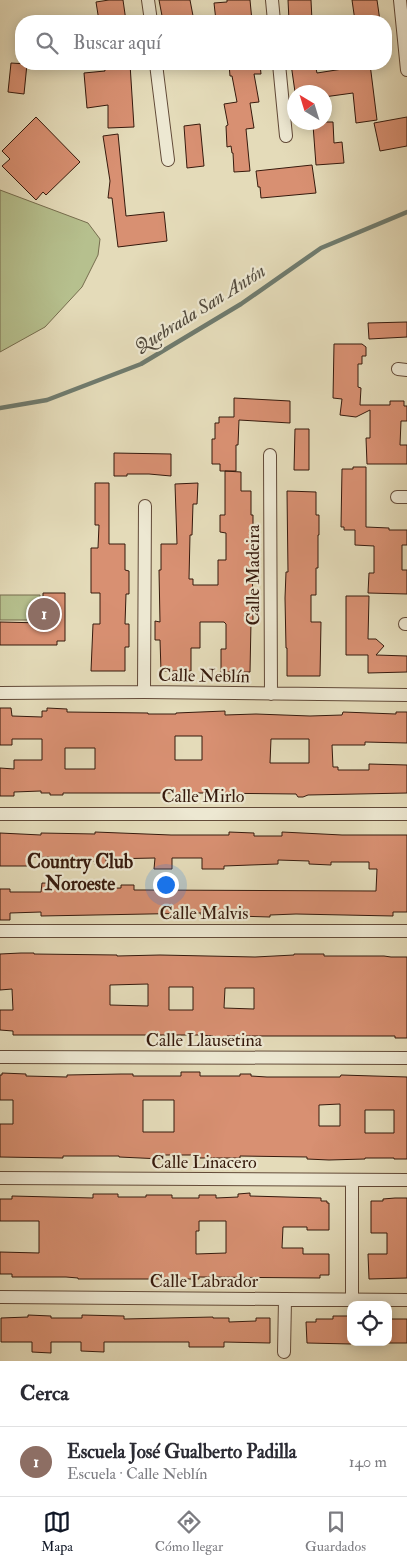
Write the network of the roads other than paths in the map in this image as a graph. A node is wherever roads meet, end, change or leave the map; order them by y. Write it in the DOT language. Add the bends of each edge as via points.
graph roads {
  1 [pos="148,0"];
  2 [pos="272,0"];
  3 [pos="400,0"];
  4 [pos="150,15"];
  5 [pos="273,15"];
  6 [pos="157,70"];
  7 [pos="280,70"];
  8 [pos="407,70"];
  9 [pos="286,136"];
  10 [pos="168,160"];
  11 [pos="270,455"];
  12 [pos="144,506"];
  13 [pos="144,692"];
  14 [pos="0,693"];
  15 [pos="271,694"];
  16 [pos="407,695"];
  17 [pos="0,814"];
  18 [pos="407,814"];
  19 [pos="0,930"];
  20 [pos="407,931"];
  21 [pos="0,1057"];
  22 [pos="407,1058"];
  23 [pos="0,1178"];
  24 [pos="352,1180"];
  25 [pos="407,1180"];
  26 [pos="0,1297"];
  27 [pos="352,1299"];
  28 [pos="284,1300"];
  29 [pos="407,1300"];
  30 [pos="284,1352"];
  1 -- 4 [label="street"];
  2 -- 5 [label="street"];
  3 -- 8 [label="street"];
  6 -- 10 [label="street"];
  7 -- 9 [label="street"];
  11 -- 15 [label="street, Calle Madeira"];
  12 -- 13 [label="street"];
  13 -- 14 [label="street, Calle Neblín"];
  13 -- 15 [label="street, Calle Neblín"];
  15 -- 16 [label="street, Calle Neblín"];
  17 -- 18 [label="street, Calle Mirlo"];
  19 -- 20 [label="street, Calle Malvis"];
  21 -- 22 [label="street, Calle Llausetina"];
  23 -- 24 [label="street, Calle Linacero"];
  24 -- 25 [label="street, Calle Linacero"];
  24 -- 27 [label="street"];
  26 -- 28 [label="street, Calle Labrador"];
  27 -- 28 [label="street, Calle Labrador"];
  27 -- 29 [label="street, Calle Labrador"];
  28 -- 30 [label="street"];
}
